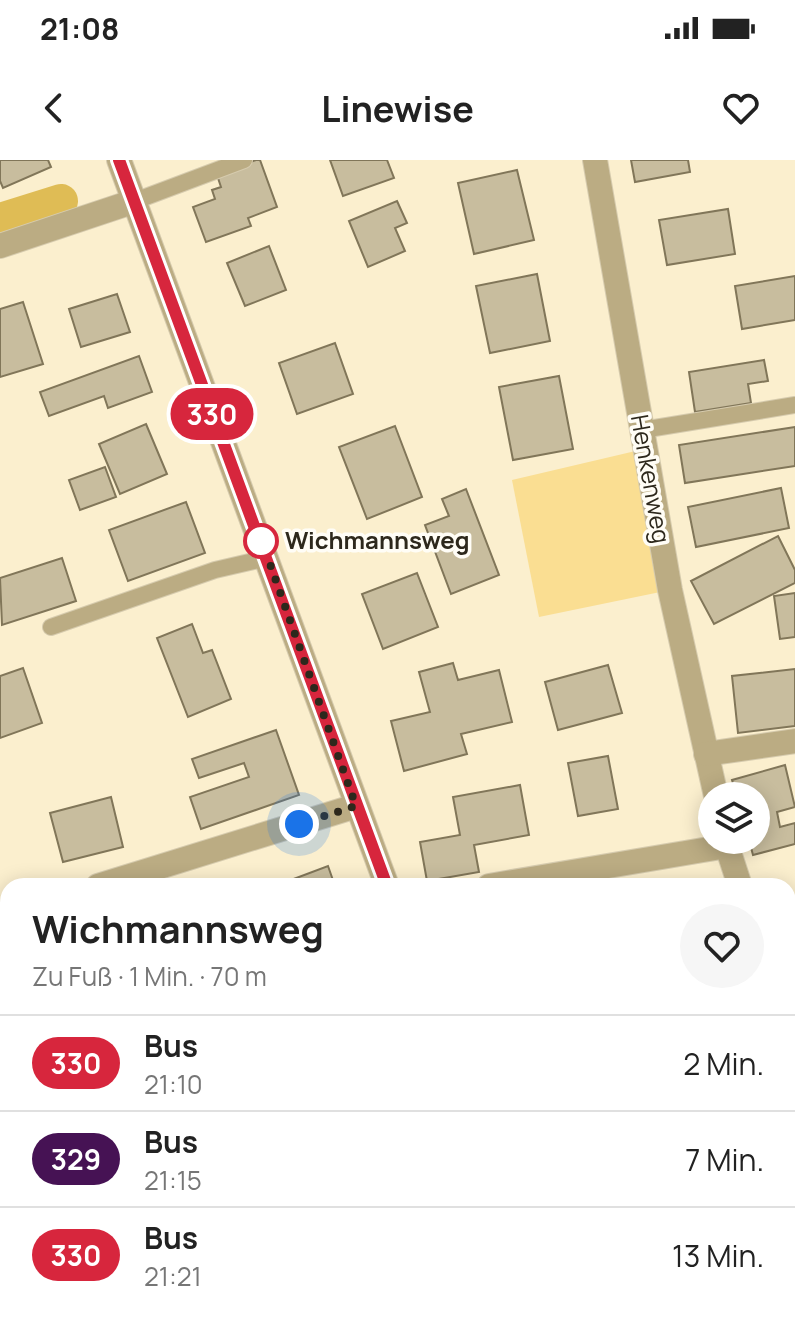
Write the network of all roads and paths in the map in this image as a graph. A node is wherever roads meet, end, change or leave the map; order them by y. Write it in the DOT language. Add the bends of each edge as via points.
graph roads {
  1 [pos="119,160"];
  2 [pos="244,160"];
  3 [pos="595,160"];
  4 [pos="135,201"];
  5 [pos="0,246"];
  6 [pos="795,405"];
  7 [pos="642,430"];
  8 [pos="267,558"];
  9 [pos="51,627"];
  10 [pos="795,741"];
  11 [pos="706,754"];
  12 [pos="713,782"];
  13 [pos="356,806"];
  14 [pos="698,848"];
  15 [pos="730,854"];
  16 [pos="124,878"];
  17 [pos="384,878"];
  18 [pos="533,878"];
  19 [pos="738,878"];
  1 -- 4 [label="street"];
  2 -- 4 [label="lane"];
  3 -- 7 [label="street, Henkenweg"];
  4 -- 5 [label="street"];
  4 -- 8 [label="street"];
  6 -- 7 [label="lane"];
  7 -- 11 [label="street, Henkenweg"];
  8 -- 9 [label="lane" via="215,570"];
  8 -- 13 [label="street"];
  10 -- 11 [label="street"];
  11 -- 12 [label="street, Henkenweg"];
  13 -- 16 [label="street"];
  13 -- 17 [label="street"];
  14 -- 18 [label="street"];
  15 -- 19 [label="street"];
}
